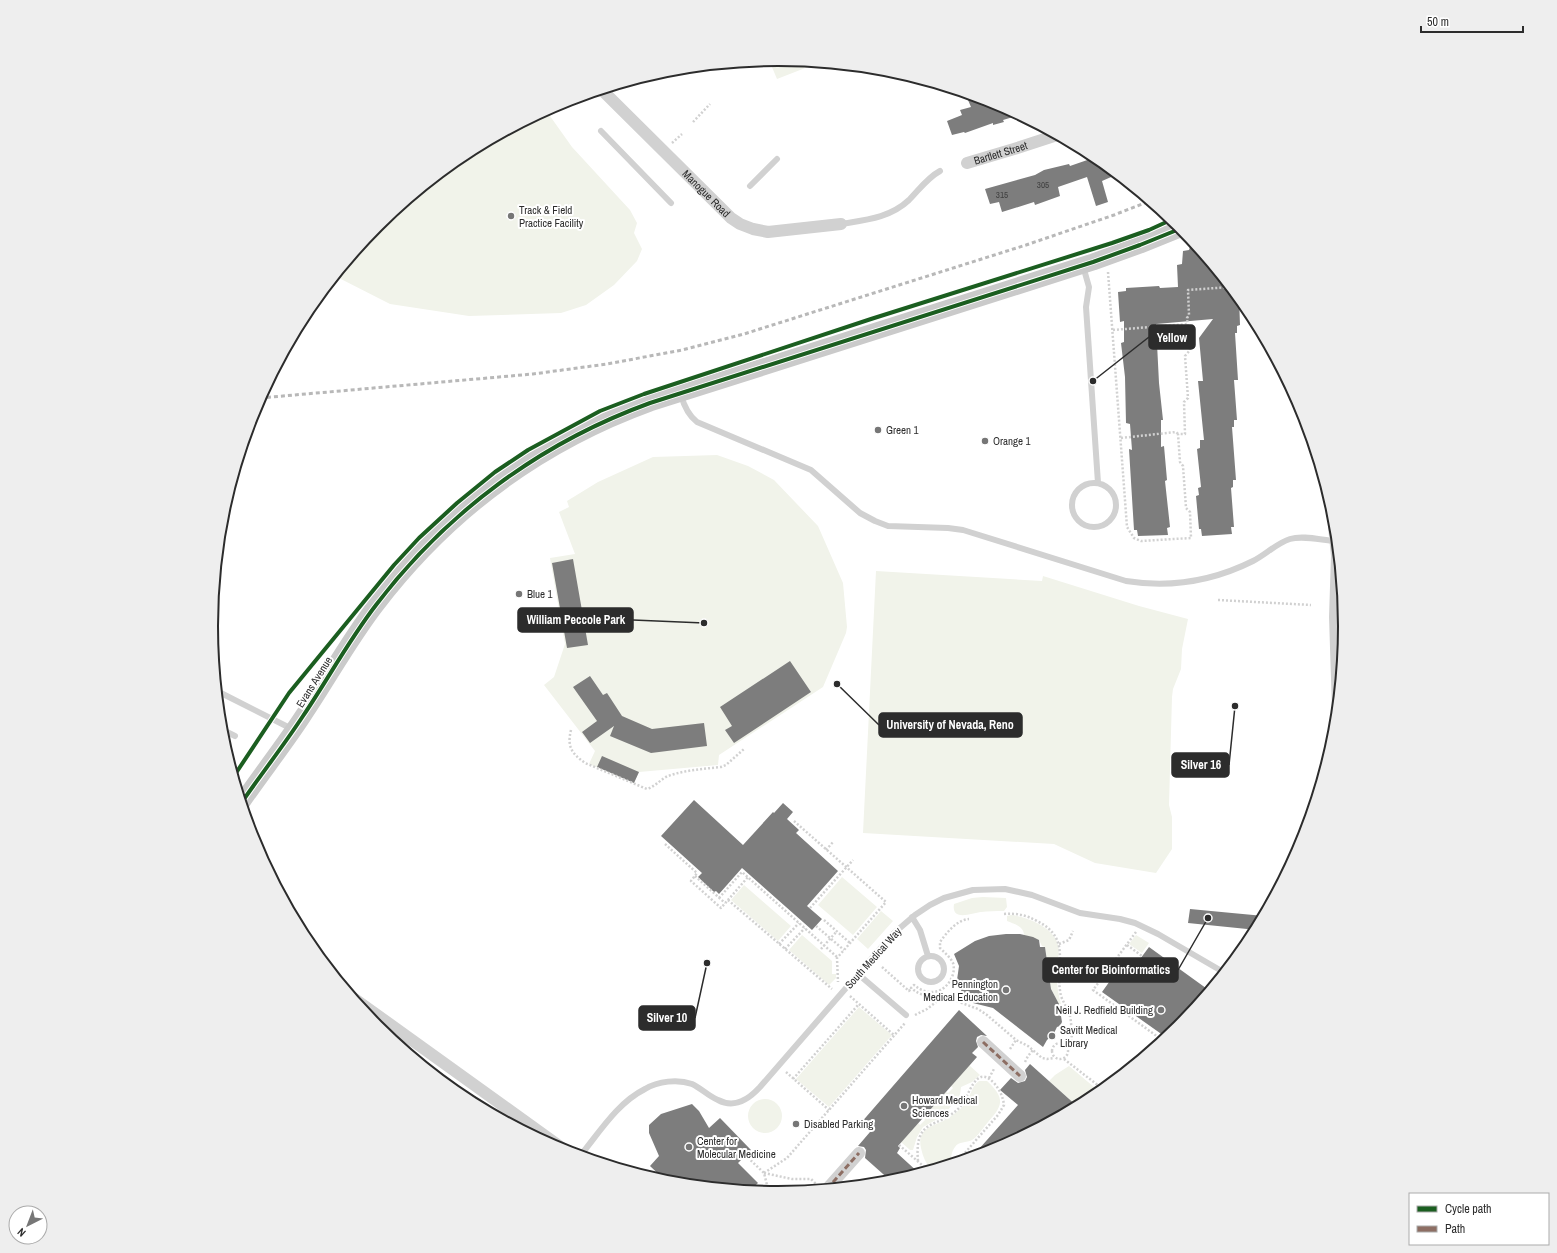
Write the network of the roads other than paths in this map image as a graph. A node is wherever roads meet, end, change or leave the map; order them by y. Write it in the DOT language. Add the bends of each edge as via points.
graph roads {
  1 [pos="606,94"];
  2 [pos="601,131"];
  3 [pos="1051,137"];
  4 [pos="777,159"];
  5 [pos="967,163"];
  6 [pos="940,171"];
  7 [pos="750,186"];
  8 [pos="671,203"];
  9 [pos="840,224"];
  10 [pos="1176,231"];
  11 [pos="1083,265"];
  12 [pos="680,393"];
  13 [pos="1098,483"];
  14 [pos="1332,541"];
  15 [pos="1337,579"];
  16 [pos="1337,674"];
  17 [pos="222,694"];
  18 [pos="294,729"];
  19 [pos="228,733"];
  20 [pos="235,736"];
  21 [pos="245,798"];
  22 [pos="912,917"];
  23 [pos="928,956"];
  24 [pos="1221,971"];
  25 [pos="858,974"];
  26 [pos="370,1010"];
  27 [pos="907,1017"];
  28 [pos="982,1042"];
  29 [pos="1020,1076"];
  30 [pos="544,1135"];
  31 [pos="584,1152"];
  32 [pos="859,1153"];
  33 [pos="831,1184"];
  1 -- 9 [label="street, Manogue Road" via="740,224 768,232"];
  2 -- 8 [label="lane"];
  3 -- 5 [label="street, Bartlett Street"];
  4 -- 7 [label="lane"];
  6 -- 9 [label="lane" via="900,207 887,215"];
  10 -- 11 [label="street, Evans Avenue"];
  11 -- 12 [label="street, Evans Avenue"];
  11 -- 13 [label="lane" via="1089,287 1086,307"];
  12 -- 14 [label="lane" via="690,417 696,422 811,470 875,522 888,526 963,530 1126,581 1171,584 1198,580 1244,566 1289,539"];
  12 -- 18 [label="street, Evans Avenue" via="605,421 556,446 498,483 460,514 419,554 376,606"];
  13 -- 13 [label="lane" via="1084,485 1074,494 1072,501 1074,515 1090,527 1105,524 1115,512 1115,497 1105,486"];
  15 -- 16 [label="street"];
  17 -- 18 [label="lane"];
  18 -- 21 [label="street, Evans Avenue"];
  19 -- 20 [label="lane"];
  22 -- 23 [label="lane" via="920,930"];
  22 -- 24 [label="lane, South Medical Way" via="930,905 973,890 1019,891 1080,914 1135,923"];
  22 -- 25 [label="lane, South Medical Way" via="893,934"];
  23 -- 23 [label="lane" via="918,964 918,973 922,980 934,982 942,977 944,968 940,960"];
  25 -- 27 [label="lane"];
  25 -- 31 [label="lane, South Medical Way" via="745,1101 727,1104 684,1082 645,1088 620,1108"];
  26 -- 30 [label="street"];
  28 -- 29 [label="street"];
  32 -- 33 [label="street"];
}
